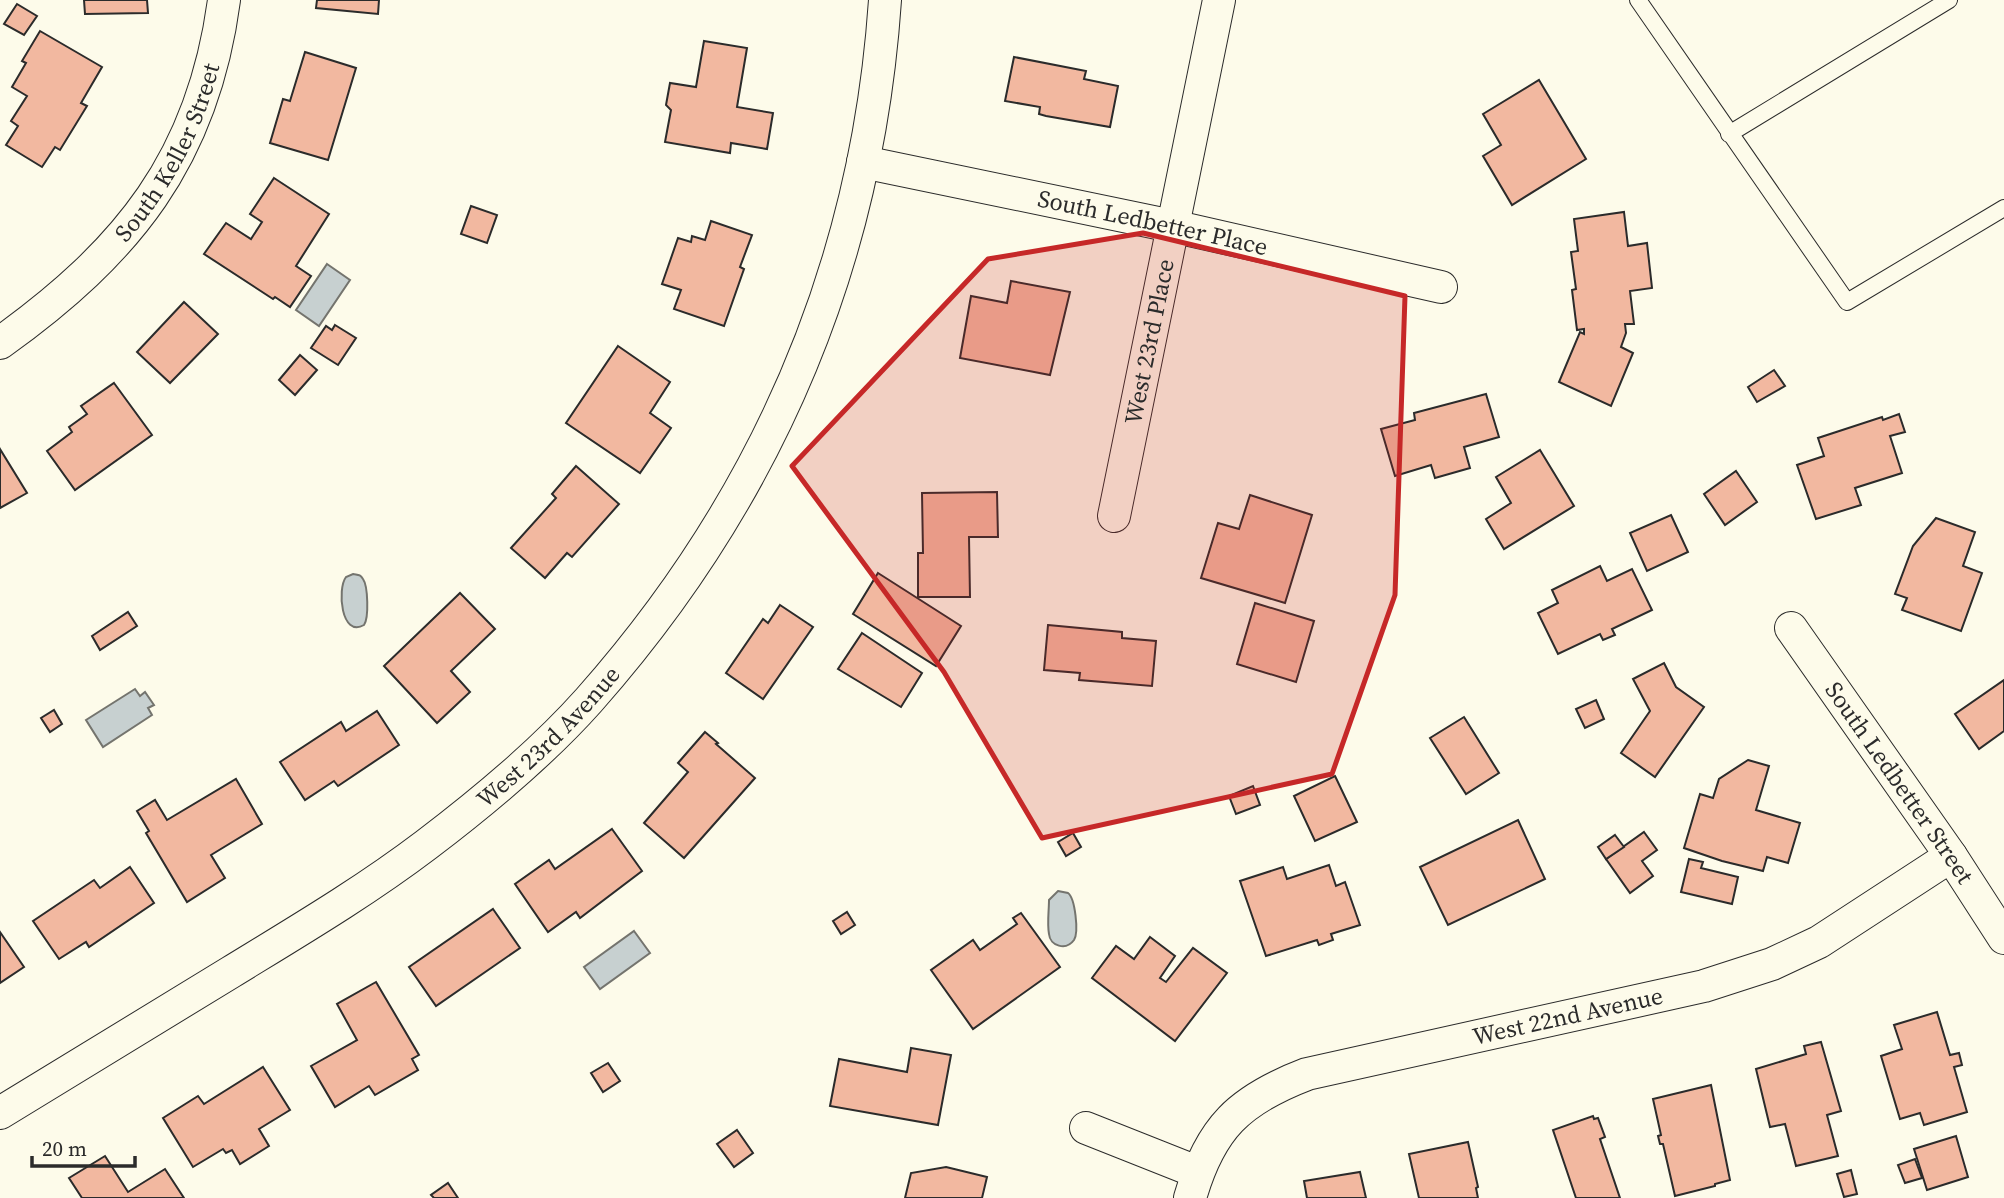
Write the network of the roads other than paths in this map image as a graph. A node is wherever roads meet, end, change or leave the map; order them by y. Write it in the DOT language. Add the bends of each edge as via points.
graph roads {
  1 [pos="224,0"];
  2 [pos="885,0"];
  3 [pos="1219,0"];
  4 [pos="1638,0"];
  5 [pos="1949,0"];
  6 [pos="1729,134"];
  7 [pos="863,162"];
  8 [pos="2004,208"];
  9 [pos="1172,226"];
  10 [pos="1441,287"];
  11 [pos="0,344"];
  12 [pos="1114,516"];
  13 [pos="1791,628"];
  14 [pos="1951,856"];
  15 [pos="2004,938"];
  16 [pos="0,1113"];
  17 [pos="1086,1128"];
  18 [pos="1193,1185"];
  1 -- 11 [label="street, South Keller Street" via="209,75 194,122 170,170 140,216 75,285"];
  2 -- 7 [label="street"];
  3 -- 9 [label="street, West 23rd Place"];
  4 -- 6 [label="lane"];
  5 -- 6 [label="lane"];
  6 -- 8 [label="lane" via="1847,302"];
  7 -- 9 [label="street, South Ledbetter Place"];
  7 -- 16 [label="street, West 23rd Avenue" via="822,310 765,446 688,573 588,702 472,808 353,898"];
  9 -- 10 [label="street, South Ledbetter Place"];
  9 -- 12 [label="street, West 23rd Place"];
  13 -- 14 [label="street, South Ledbetter Street"];
  14 -- 15 [label="street, South Ledbetter Street"];
  14 -- 18 [label="street, West 22nd Avenue" via="1819,942 1772,964 1704,986 1307,1074 1279,1085 1226,1124 1207,1148"];
  17 -- 18 [label="street"];
}
